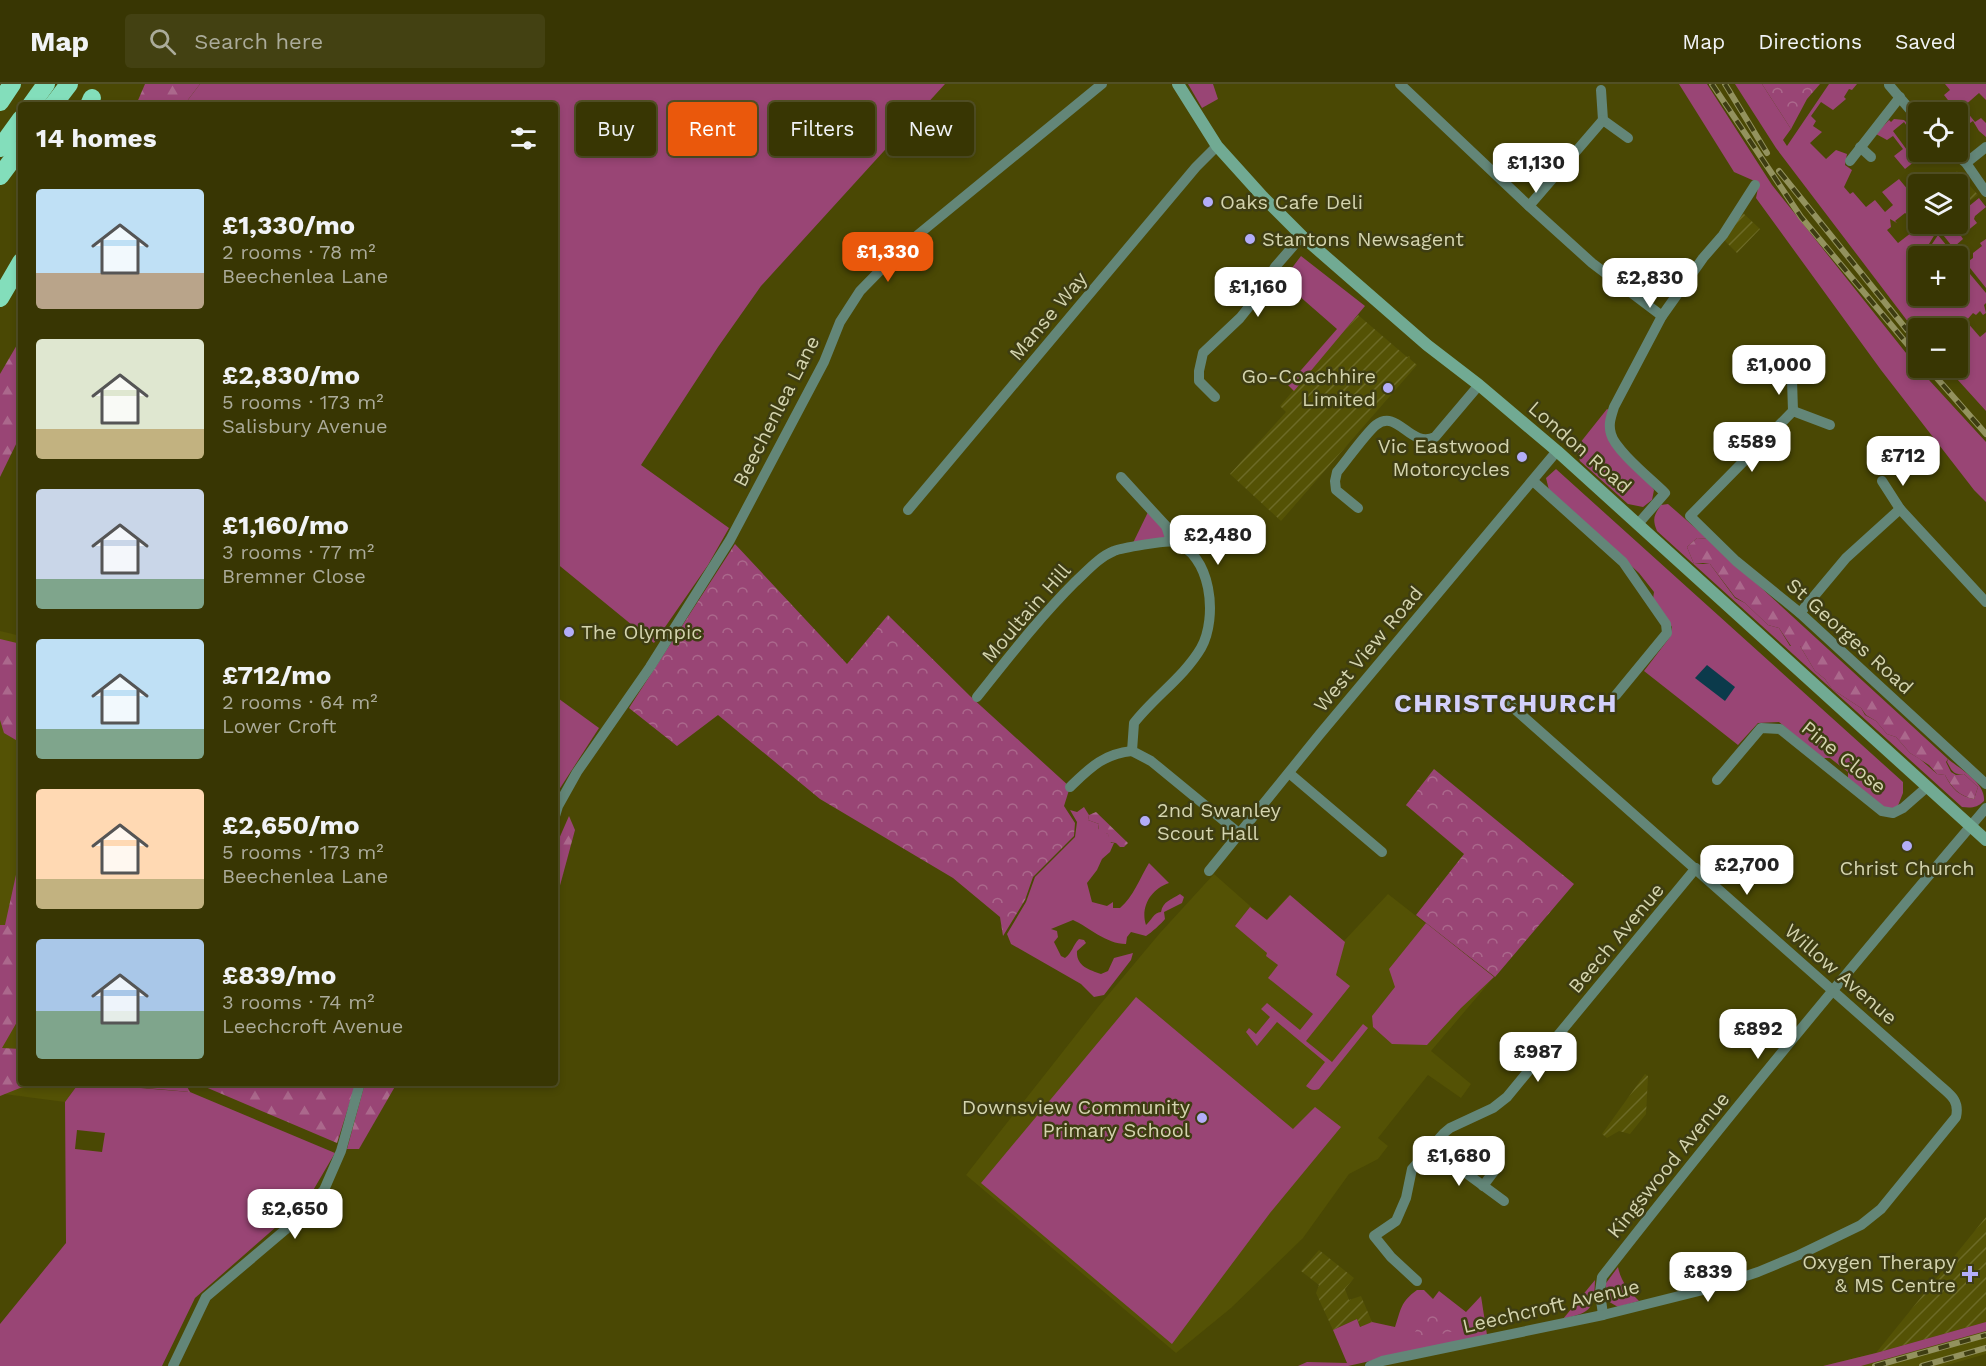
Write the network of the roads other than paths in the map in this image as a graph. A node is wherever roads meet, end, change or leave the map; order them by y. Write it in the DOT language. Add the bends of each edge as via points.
graph roads {
  1 [pos="12,84"];
  2 [pos="46,84"];
  3 [pos="69,84"];
  4 [pos="1102,84"];
  5 [pos="1178,84"];
  6 [pos="1400,84"];
  7 [pos="1420,84"];
  8 [pos="1889,85"];
  9 [pos="1600,90"];
  10 [pos="1412,94"];
  11 [pos="1900,98"];
  12 [pos="0,102"];
  13 [pos="33,102"];
  14 [pos="55,102"];
  15 [pos="1908,107"];
  16 [pos="1603,120"];
  17 [pos="18,123"];
  18 [pos="1628,138"];
  19 [pos="1217,146"];
  20 [pos="1860,147"];
  21 [pos="1986,147"];
  22 [pos="0,148"];
  23 [pos="18,152"];
  24 [pos="1871,157"];
  25 [pos="1850,161"];
  26 [pos="1966,163"];
  27 [pos="0,176"];
  28 [pos="1755,185"];
  29 [pos="1986,192"];
  30 [pos="1528,206"];
  31 [pos="1302,236"];
  32 [pos="18,267"];
  33 [pos="0,298"];
  34 [pos="1662,316"];
  35 [pos="1792,380"];
  36 [pos="1479,385"];
  37 [pos="1215,397"];
  38 [pos="1793,411"];
  39 [pos="1830,425"];
  40 [pos="1557,451"];
  41 [pos="1121,477"];
  42 [pos="1533,481"];
  43 [pos="1882,481"];
  44 [pos="1358,508"];
  45 [pos="1900,509"];
  46 [pos="908,510"];
  47 [pos="1638,524"];
  48 [pos="1171,541"];
  49 [pos="1986,602"];
  50 [pos="1800,613"];
  51 [pos="1616,695"];
  52 [pos="977,697"];
  53 [pos="1509,704"];
  54 [pos="1132,751"];
  55 [pos="1289,773"];
  56 [pos="1717,780"];
  57 [pos="1986,784"];
  58 [pos="1070,787"];
  59 [pos="1928,787"];
  60 [pos="1986,808"];
  61 [pos="558,810"];
  62 [pos="1971,826"];
  63 [pos="1240,834"];
  64 [pos="1986,840"];
  65 [pos="1382,852"];
  66 [pos="1696,868"];
  67 [pos="1209,871"];
  68 [pos="1833,990"];
  69 [pos="359,1086"];
  70 [pos="1958,1107"];
  71 [pos="1432,1148"];
  72 [pos="1498,1166"];
  73 [pos="1483,1185"];
  74 [pos="1504,1201"];
  75 [pos="1417,1281"];
  76 [pos="1603,1315"];
  77 [pos="173,1366"];
  78 [pos="1370,1366"];
  1 -- 12 [label="highway"];
  2 -- 13 [label="highway"];
  3 -- 14 [label="highway"];
  4 -- 61 [label="street, Beechenlea Lane" via="903,247 860,291 840,322 824,362 736,530 650,667 577,772"];
  5 -- 19 [label="main road, London Road"];
  6 -- 10 [label="street"];
  7 -- 10 [label="street"];
  8 -- 11 [label="street"];
  9 -- 16 [label="street"];
  10 -- 30 [label="street"];
  11 -- 15 [label="street"];
  11 -- 20 [label="street"];
  16 -- 18 [label="street"];
  16 -- 30 [label="street"];
  17 -- 22 [label="highway"];
  19 -- 31 [label="main road, London Road"];
  19 -- 46 [label="street, Manse Way"];
  20 -- 24 [label="street"];
  20 -- 25 [label="street"];
  21 -- 26 [label="street"];
  23 -- 27 [label="highway"];
  26 -- 29 [label="street"];
  28 -- 34 [label="street"];
  30 -- 34 [label="street" via="1592,263"];
  31 -- 36 [label="main road, London Road"];
  31 -- 37 [label="street" via="1240,318 1203,353 1199,381"];
  32 -- 33 [label="highway"];
  34 -- 47 [label="street" via="1609,421 1611,436 1619,448 1665,493"];
  35 -- 38 [label="street"];
  36 -- 40 [label="main road, London Road"];
  36 -- 44 [label="street" via="1435,437 1418,439 1396,423 1377,424 1337,472 1336,490"];
  38 -- 39 [label="street"];
  38 -- 50 [label="street, St Georges Road" via="1690,516 1736,561"];
  40 -- 42 [label="street, West View Road"];
  40 -- 47 [label="main road, London Road"];
  41 -- 48 [label="street" via="1166,526"];
  42 -- 51 [label="street" via="1623,562 1666,624 1667,633"];
  42 -- 55 [label="street, West View Road"];
  43 -- 45 [label="street"];
  45 -- 49 [label="street"];
  45 -- 50 [label="street" via="1846,558"];
  47 -- 59 [label="main road, London Road"];
  48 -- 52 [label="street, Moultain Hill" via="1114,551 1096,561 1043,615"];
  48 -- 54 [label="street" via="1183,547 1206,573 1209,625 1192,662 1134,723"];
  50 -- 57 [label="street, St Georges Road"];
  53 -- 66 [label="street, Willow Avenue"];
  54 -- 58 [label="street" via="1116,753 1095,763"];
  54 -- 63 [label="street" via="1151,761"];
  55 -- 63 [label="street, West View Road"];
  55 -- 65 [label="street"];
  56 -- 59 [label="street, Pine Close" via="1761,728 1780,729 1882,811 1893,813 1903,808"];
  59 -- 62 [label="main road, London Road"];
  60 -- 62 [label="street"];
  62 -- 64 [label="main road, London Road"];
  62 -- 68 [label="street, Kingswood Avenue"];
  63 -- 67 [label="street, West View Road"];
  66 -- 68 [label="street, Willow Avenue"];
  66 -- 71 [label="street, Beech Avenue" via="1507,1097 1450,1128"];
  68 -- 70 [label="street, Willow Avenue" via="1955,1099"];
  68 -- 76 [label="street, Kingswood Avenue" via="1602,1277"];
  69 -- 77 [label="street" via="341,1151 324,1190 285,1230 206,1297"];
  70 -- 76 [label="street, Leechcroft Avenue" via="1956,1117 1918,1166 1881,1209 1861,1225 1758,1272"];
  71 -- 73 [label="street"];
  71 -- 75 [label="street, Beech Avenue" via="1412,1169 1396,1221 1374,1236"];
  72 -- 73 [label="street"];
  73 -- 74 [label="street"];
  76 -- 78 [label="street, Leechcroft Avenue"];
}
